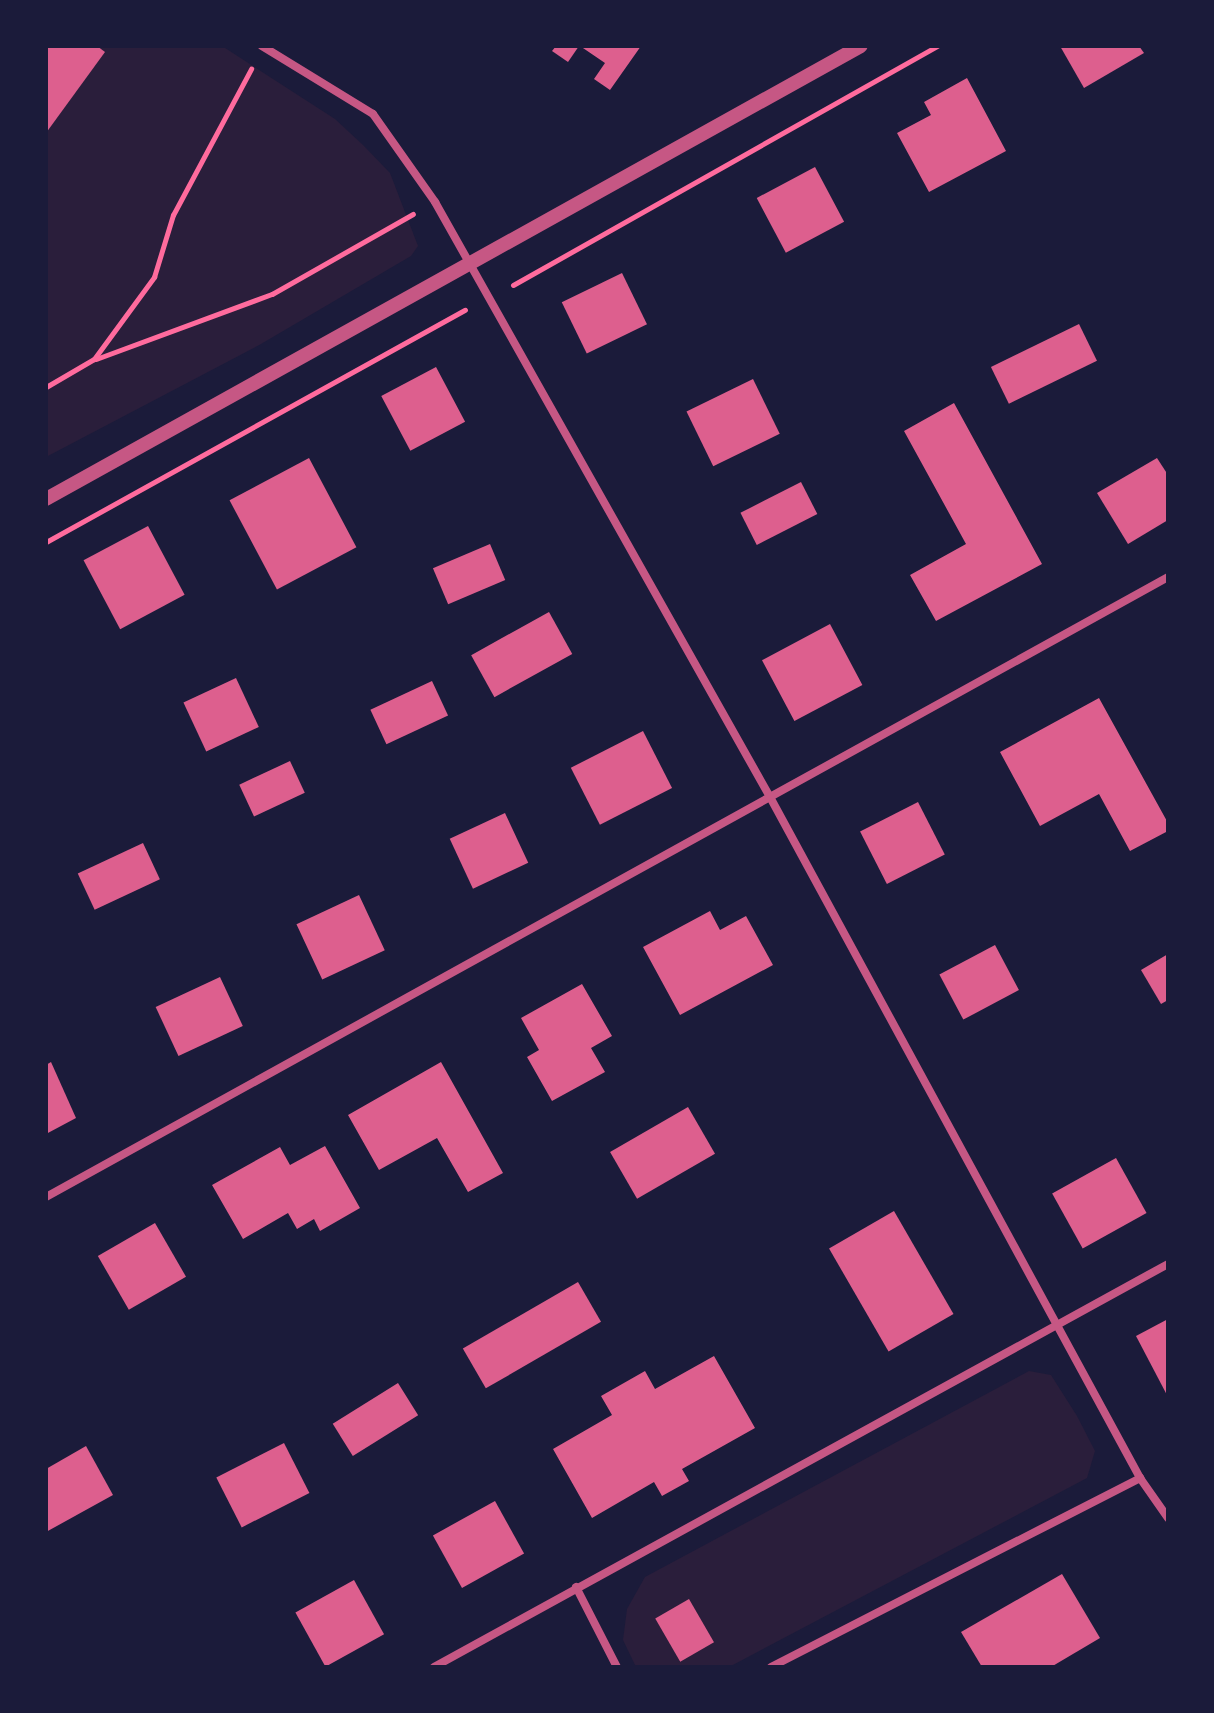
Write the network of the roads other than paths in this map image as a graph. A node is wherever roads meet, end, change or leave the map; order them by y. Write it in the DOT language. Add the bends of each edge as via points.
graph roads {
  1 [pos="861,46"];
  2 [pos="262,47"];
  3 [pos="469,263"];
  4 [pos="46,499"];
  5 [pos="1168,577"];
  6 [pos="770,797"];
  7 [pos="46,1197"];
  8 [pos="1168,1264"];
  9 [pos="1058,1324"];
  10 [pos="1140,1478"];
  11 [pos="1168,1518"];
  12 [pos="576,1587"];
  13 [pos="434,1667"];
  14 [pos="617,1667"];
  15 [pos="771,1667"];
  1 -- 3 [label="street"];
  2 -- 3 [label="street" via="373,114 435,202"];
  3 -- 4 [label="street"];
  3 -- 6 [label="street"];
  5 -- 6 [label="street"];
  6 -- 7 [label="street"];
  6 -- 9 [label="street"];
  8 -- 9 [label="street"];
  9 -- 10 [label="street"];
  9 -- 12 [label="street"];
  10 -- 11 [label="street"];
  10 -- 15 [label="street"];
  12 -- 13 [label="street"];
  12 -- 14 [label="street"];
}
